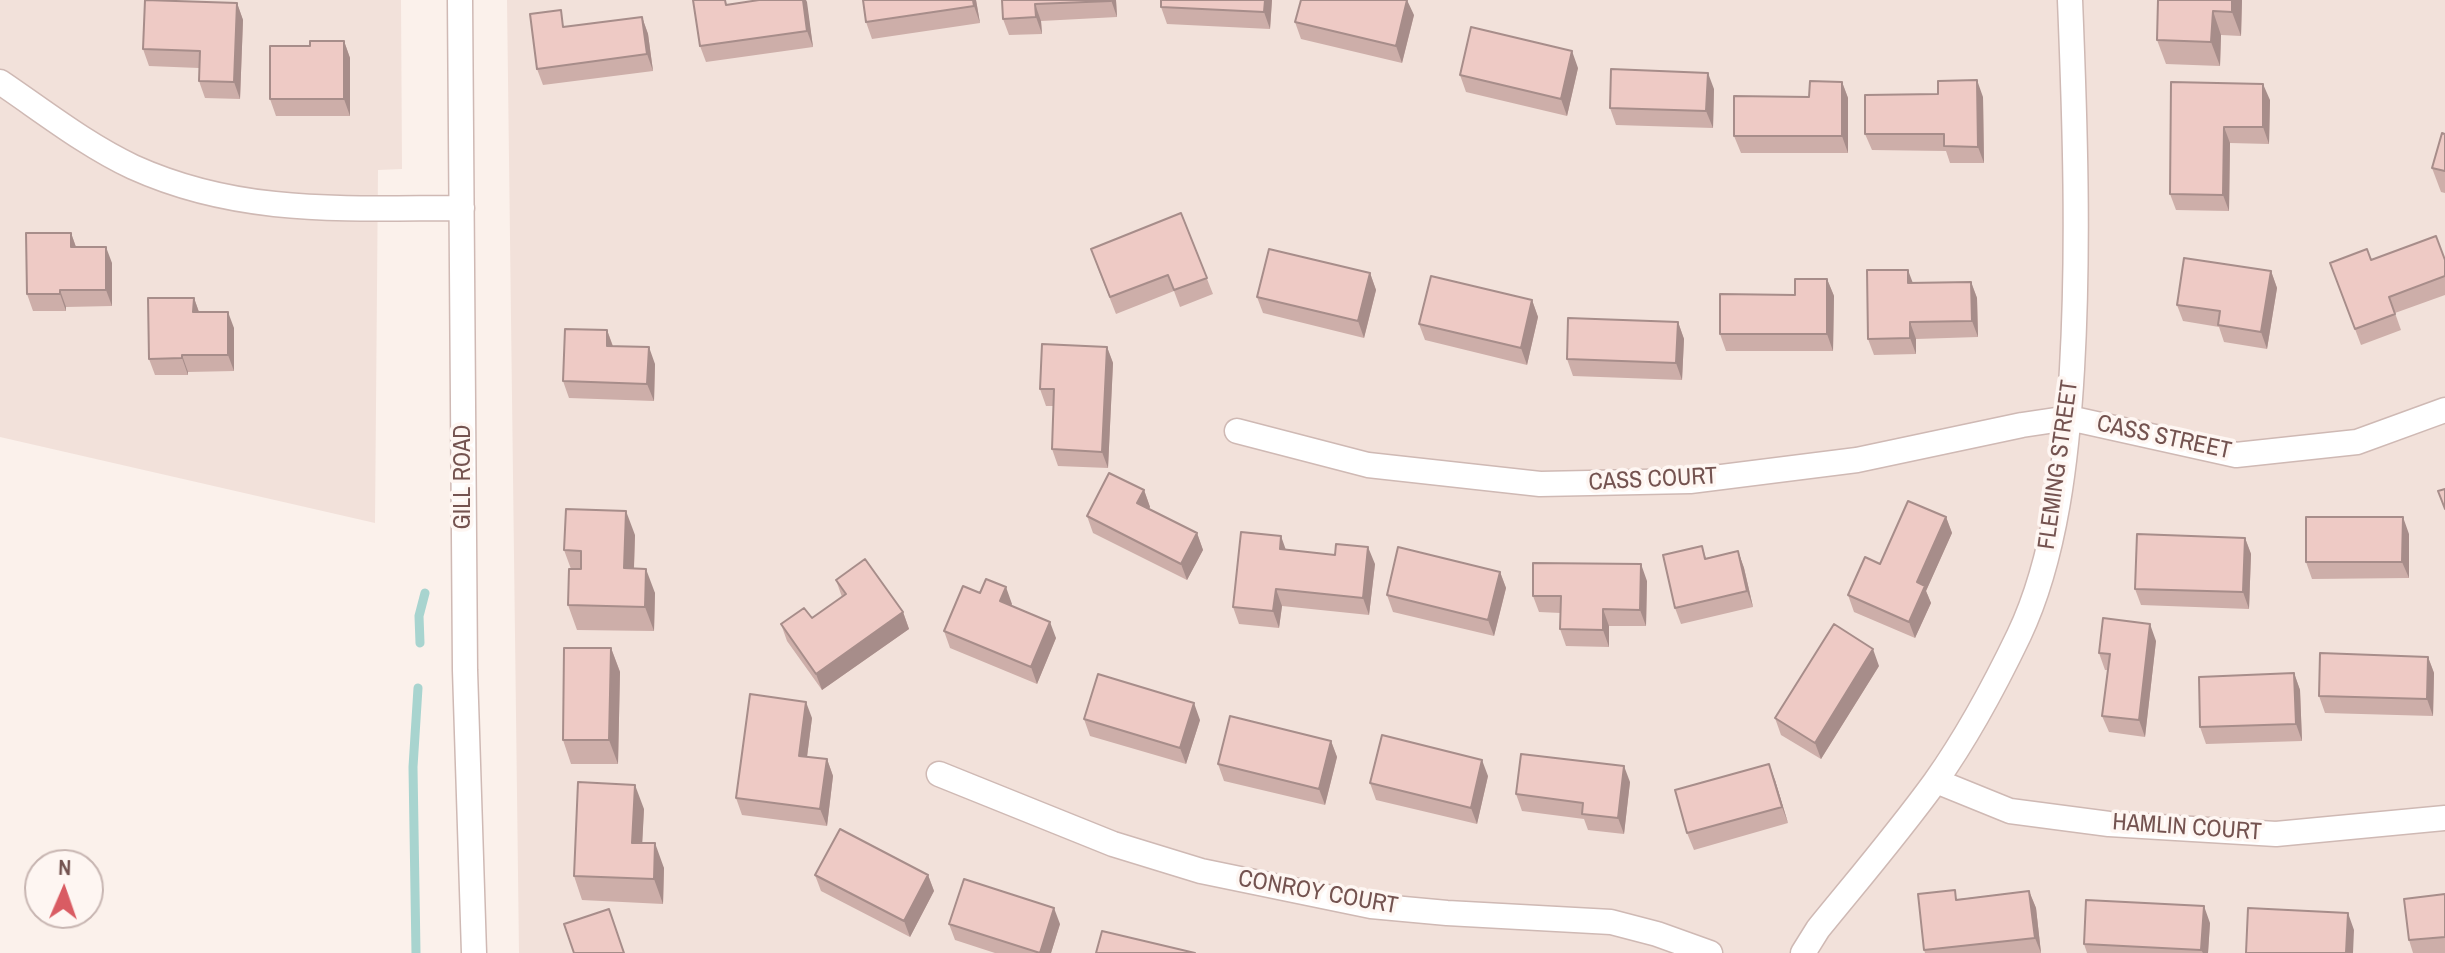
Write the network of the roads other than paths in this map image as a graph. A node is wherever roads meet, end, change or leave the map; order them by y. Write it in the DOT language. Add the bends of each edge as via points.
graph roads {
  1 [pos="460,0"];
  2 [pos="2070,0"];
  3 [pos="0,82"];
  4 [pos="462,208"];
  5 [pos="2445,410"];
  6 [pos="2069,418"];
  7 [pos="1237,431"];
  8 [pos="939,774"];
  9 [pos="1936,781"];
  10 [pos="2445,818"];
  11 [pos="474,953"];
  12 [pos="1710,953"];
  13 [pos="1803,953"];
  1 -- 4 [label="street, GILL ROAD"];
  2 -- 6 [label="street, FLEMING STREET" via="2076,294"];
  3 -- 4 [label="street" via="132,166 194,190 301,208"];
  4 -- 11 [label="street, GILL ROAD" via="465,670"];
  5 -- 6 [label="street, CASS STREET" via="2357,442 2236,455"];
  6 -- 7 [label="street, CASS COURT" via="1857,460 1690,481 1555,484 1368,465"];
  6 -- 9 [label="street, FLEMING STREET" via="2046,559 2021,633"];
  8 -- 12 [label="street, CONROY COURT" via="1113,844 1201,871 1371,906 1611,922"];
  9 -- 10 [label="street, HAMLIN COURT" via="2010,811 2109,824 2276,834"];
  9 -- 13 [label="street, FLEMING STREET"];
}
